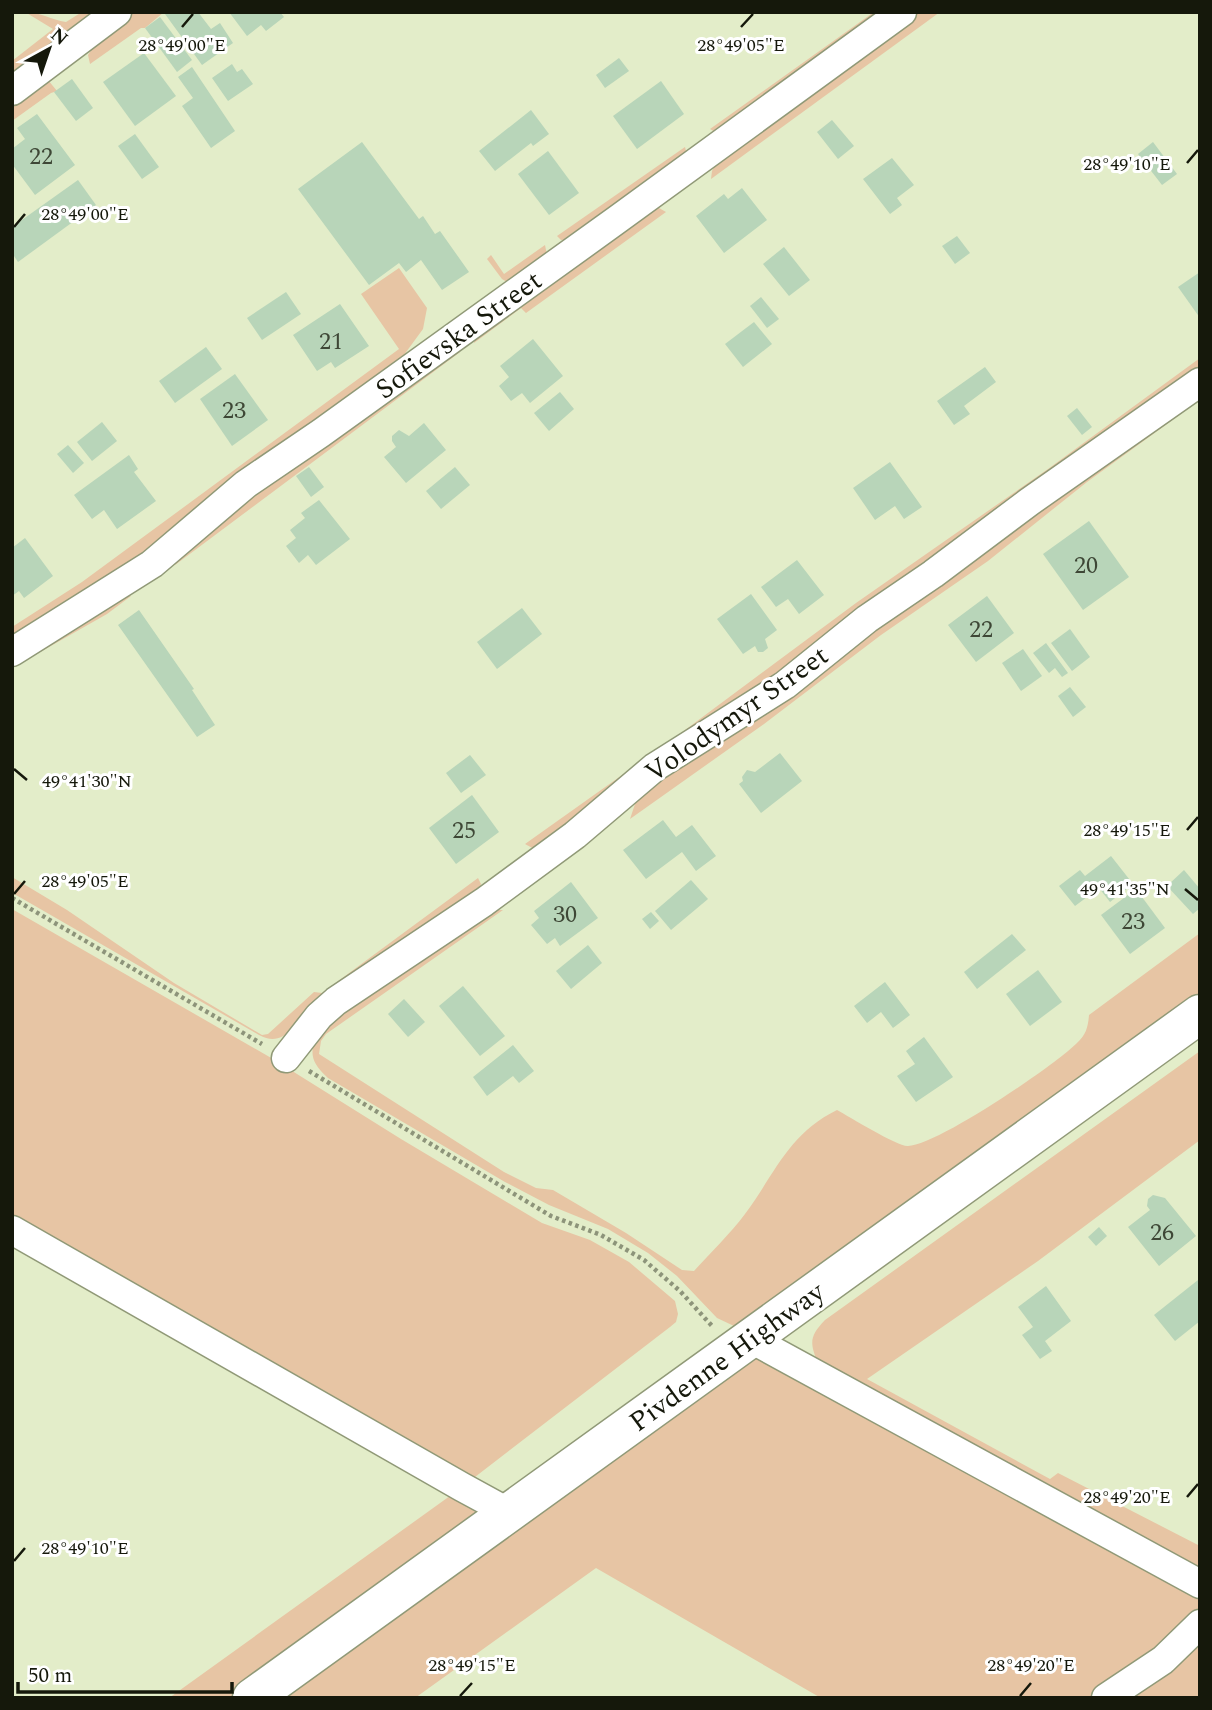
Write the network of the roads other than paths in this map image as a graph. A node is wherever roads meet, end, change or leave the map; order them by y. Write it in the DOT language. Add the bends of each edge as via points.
graph roads {
  1 [pos="117,12"];
  2 [pos="902,12"];
  3 [pos="12,91"];
  4 [pos="1200,382"];
  5 [pos="12,652"];
  6 [pos="1200,1014"];
  7 [pos="286,1058"];
  8 [pos="12,1230"];
  9 [pos="740,1347"];
  10 [pos="508,1512"];
  11 [pos="1200,1584"];
  12 [pos="1200,1624"];
  13 [pos="252,1698"];
  14 [pos="1106,1698"];
  1 -- 3 [label="street"];
  2 -- 5 [label="street, Sofievska Street" via="246,484 152,564"];
  4 -- 7 [label="street, Volodymyr Street" via="867,619 785,685 655,767 575,835 484,902 336,1001"];
  6 -- 9 [label="street, Pivdenne Highway"];
  8 -- 10 [label="street"];
  9 -- 10 [label="street, Pivdenne Highway"];
  9 -- 11 [label="street"];
  10 -- 13 [label="street, Pivdenne Highway"];
  12 -- 14 [label="street" via="1163,1660"];
}
